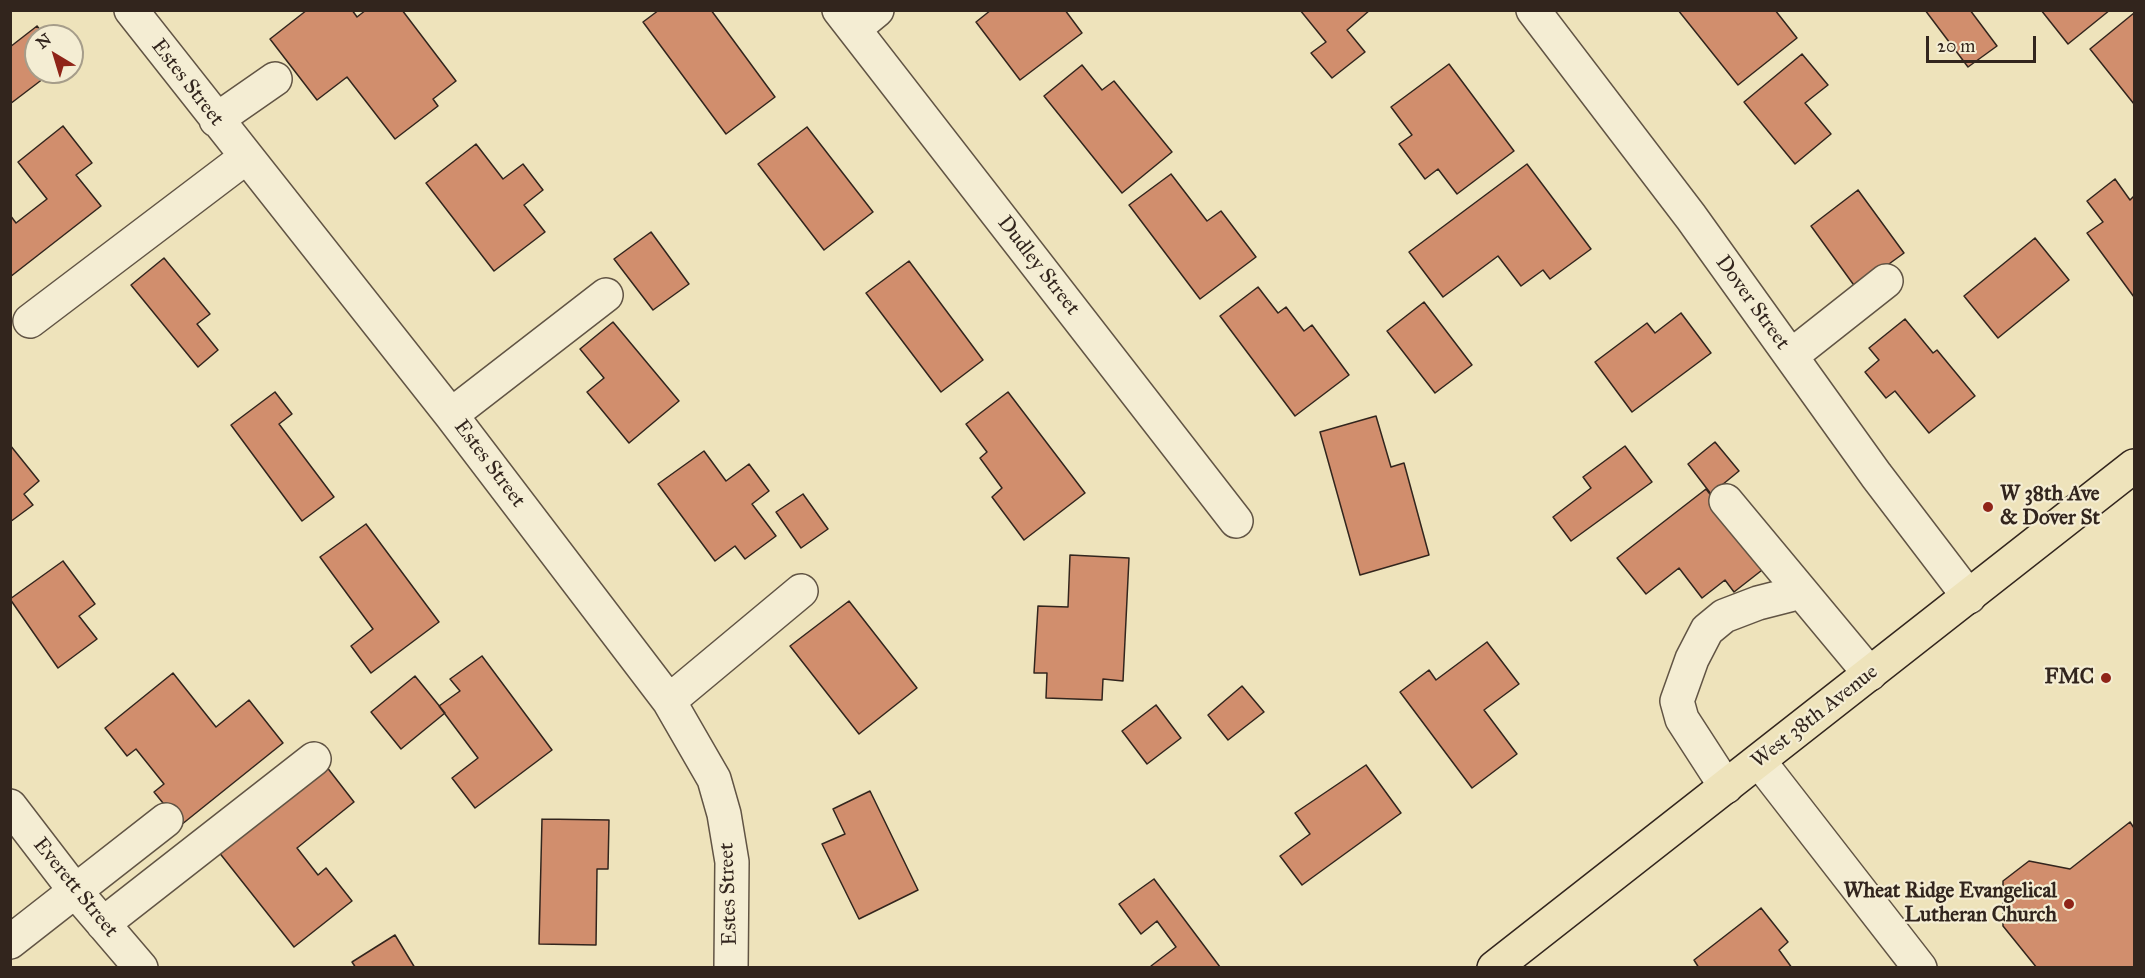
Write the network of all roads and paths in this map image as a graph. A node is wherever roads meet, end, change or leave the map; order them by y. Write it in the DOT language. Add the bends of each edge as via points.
graph roads {
  1 [pos="131,10"];
  2 [pos="1533,10"];
  3 [pos="857,17"];
  4 [pos="275,79"];
  5 [pos="216,120"];
  6 [pos="245,158"];
  7 [pos="1886,281"];
  8 [pos="606,295"];
  9 [pos="30,321"];
  10 [pos="1791,356"];
  11 [pos="451,415"];
  12 [pos="2134,466"];
  13 [pos="1726,501"];
  14 [pos="1236,521"];
  15 [pos="801,591"];
  16 [pos="1801,592"];
  17 [pos="1970,597"];
  18 [pos="1870,674"];
  19 [pos="669,701"];
  20 [pos="314,759"];
  21 [pos="1759,761"];
  22 [pos="1726,787"];
  23 [pos="10,806"];
  24 [pos="166,820"];
  25 [pos="76,892"];
  26 [pos="104,924"];
  27 [pos="10,942"];
  28 [pos="141,968"];
  29 [pos="730,968"];
  30 [pos="1494,968"];
  31 [pos="1920,968"];
  1 -- 5 [label="street, Estes Street"];
  2 -- 10 [label="street, Dover Street"];
  3 -- 14 [label="street, Dudley Street"];
  4 -- 5 [label="street"];
  5 -- 6 [label="street, Estes Street"];
  6 -- 9 [label="street"];
  6 -- 11 [label="street, Estes Street"];
  7 -- 10 [label="street"];
  8 -- 11 [label="street"];
  10 -- 17 [label="street, Dover Street"];
  11 -- 19 [label="street, Estes Street"];
  12 -- 17 [label="main road, West 38th Avenue"];
  13 -- 16 [label="street"];
  15 -- 19 [label="street"];
  16 -- 18 [label="street"];
  16 -- 22 [label="street" via="1724,616 1707,630 1692,659 1677,701 1682,719"];
  17 -- 18 [label="main road, West 38th Avenue"];
  18 -- 21 [label="main road, West 38th Avenue"];
  19 -- 29 [label="street, Estes Street" via="714,779 724,814 732,862"];
  20 -- 26 [label="street"];
  21 -- 22 [label="main road, West 38th Avenue"];
  21 -- 31 [label="street"];
  22 -- 30 [label="main road, West 38th Avenue"];
  23 -- 25 [label="street, Everett Street"];
  24 -- 25 [label="street"];
  25 -- 26 [label="street, Everett Street"];
  25 -- 27 [label="street"];
  26 -- 28 [label="street, Everett Street"];
}
